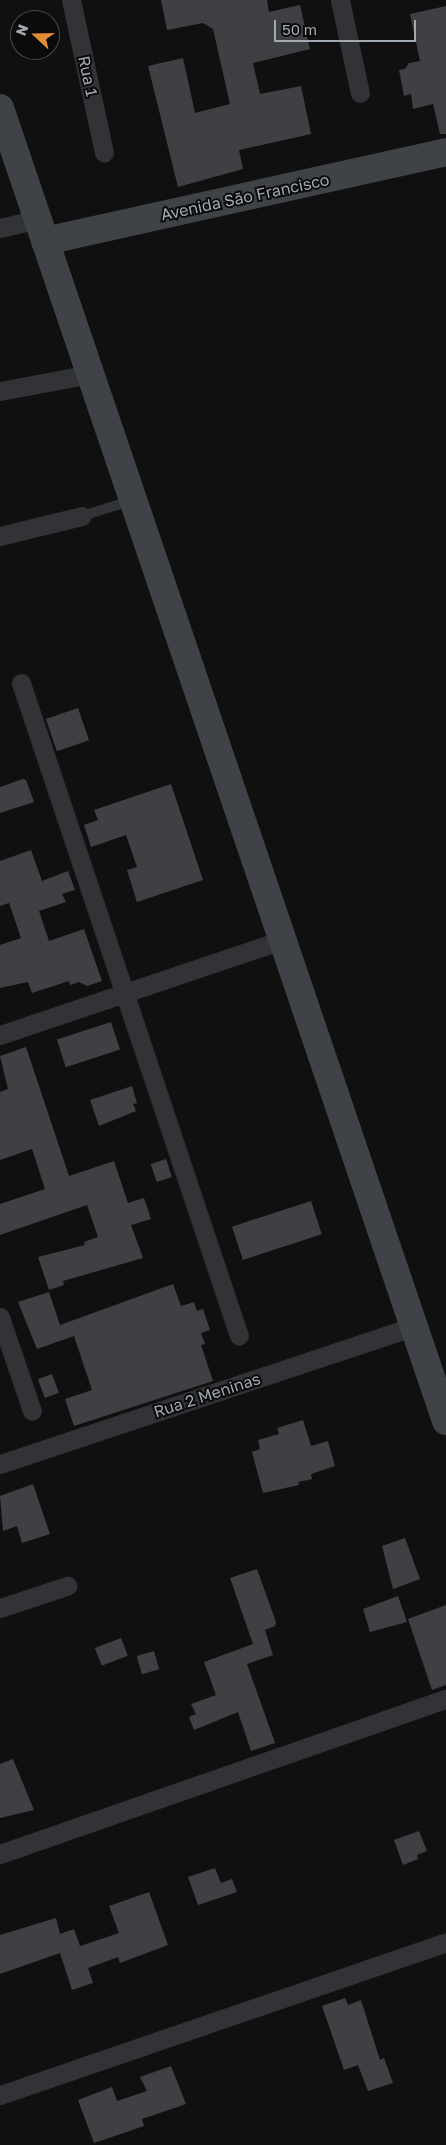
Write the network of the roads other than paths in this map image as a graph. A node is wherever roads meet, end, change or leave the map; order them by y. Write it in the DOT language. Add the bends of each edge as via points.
graph roads {
  1 [pos="71,0"];
  2 [pos="340,0"];
  3 [pos="360,93"];
  4 [pos="0,108"];
  5 [pos="104,152"];
  6 [pos="446,152"];
  7 [pos="0,228"];
  8 [pos="41,230"];
  9 [pos="91,374"];
  10 [pos="0,391"];
  11 [pos="134,500"];
  12 [pos="82,516"];
  13 [pos="0,536"];
  14 [pos="21,683"];
  15 [pos="282,940"];
  16 [pos="124,993"];
  17 [pos="0,1035"];
  18 [pos="0,1317"];
  19 [pos="414,1326"];
  20 [pos="239,1336"];
  21 [pos="32,1412"];
  22 [pos="446,1421"];
  23 [pos="0,1464"];
  24 [pos="67,1586"];
  25 [pos="0,1608"];
  26 [pos="446,1699"];
  27 [pos="0,1854"];
  28 [pos="446,1942"];
  29 [pos="0,2095"];
  1 -- 5 [label="street, Rua 1"];
  2 -- 3 [label="street"];
  4 -- 8 [label="main road"];
  6 -- 8 [label="main road, Avenida São Francisco"];
  7 -- 8 [label="street"];
  8 -- 9 [label="main road"];
  9 -- 10 [label="street"];
  9 -- 11 [label="main road"];
  11 -- 12 [label="lane"];
  11 -- 15 [label="main road"];
  12 -- 13 [label="street"];
  14 -- 16 [label="street"];
  15 -- 16 [label="street"];
  15 -- 19 [label="main road"];
  16 -- 17 [label="street"];
  16 -- 20 [label="street"];
  18 -- 21 [label="street"];
  19 -- 22 [label="main road"];
  19 -- 23 [label="street, Rua 2 Meninas"];
  24 -- 25 [label="street"];
  26 -- 27 [label="street"];
  28 -- 29 [label="street"];
}
